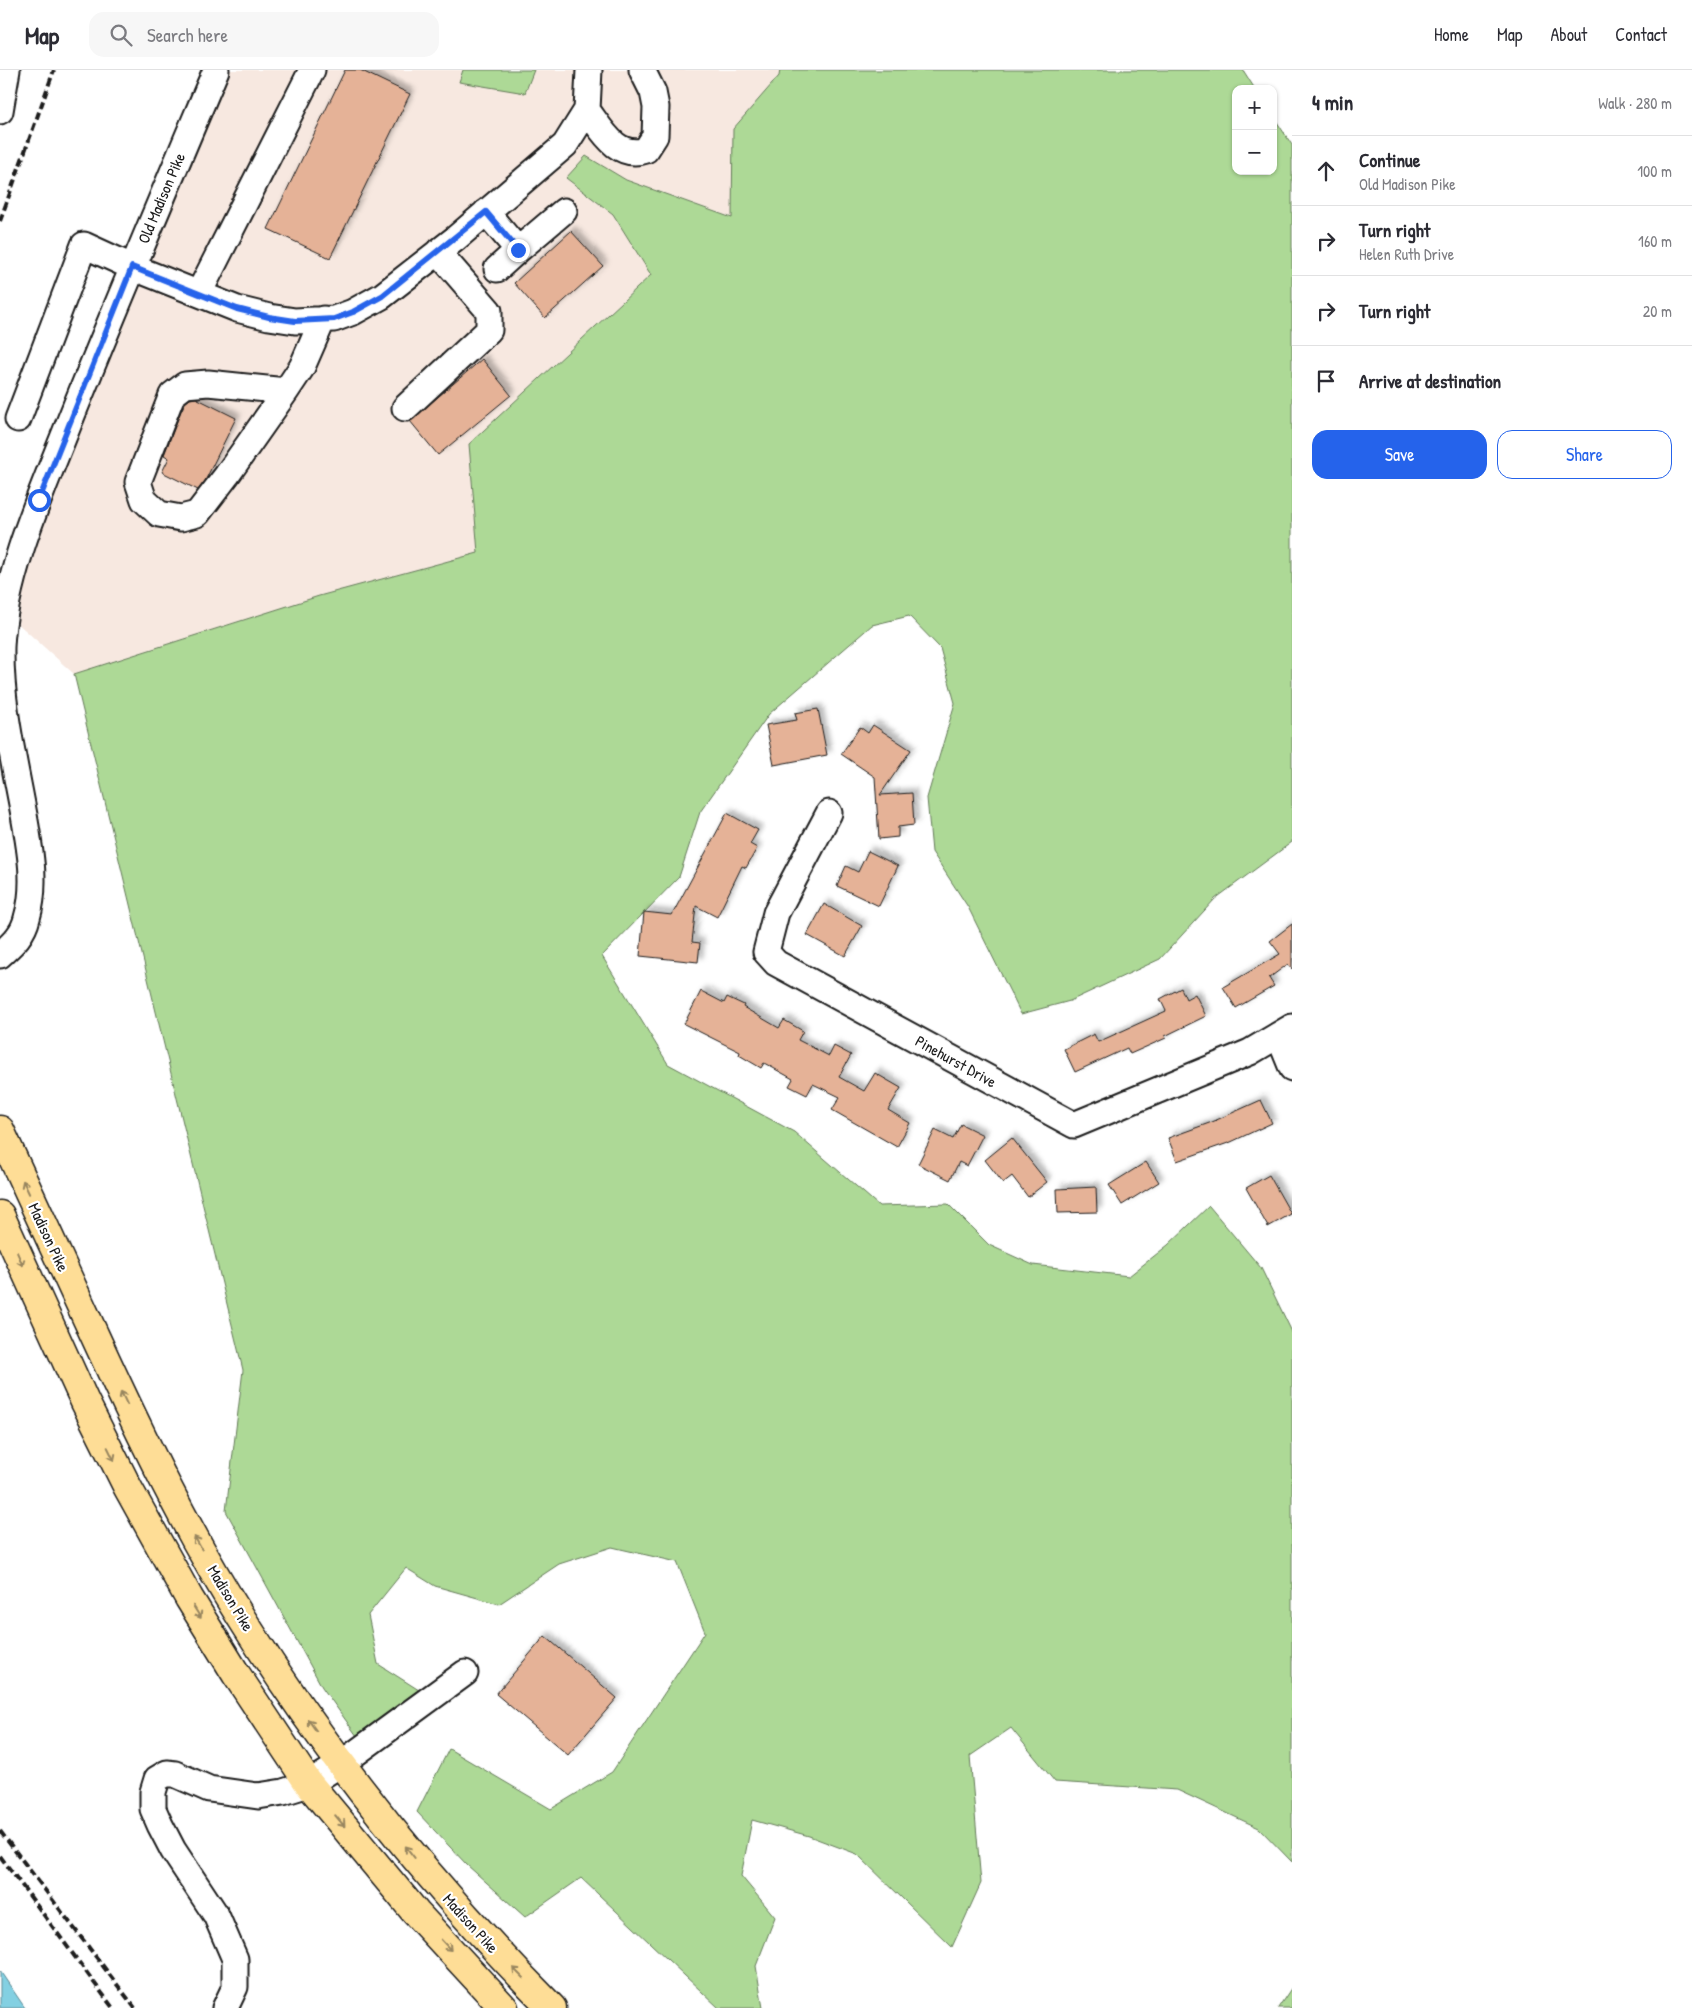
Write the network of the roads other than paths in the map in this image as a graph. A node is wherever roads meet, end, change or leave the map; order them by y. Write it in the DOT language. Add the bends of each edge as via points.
graph roads {
  1 [pos="7,70"];
  2 [pos="216,70"];
  3 [pos="312,70"];
  4 [pos="588,70"];
  5 [pos="642,70"];
  6 [pos="586,110"];
  7 [pos="0,111"];
  8 [pos="486,212"];
  9 [pos="564,212"];
  10 [pos="518,250"];
  11 [pos="438,252"];
  12 [pos="132,267"];
  13 [pos="497,269"];
  14 [pos="199,294"];
  15 [pos="324,319"];
  16 [pos="286,391"];
  17 [pos="405,408"];
  18 [pos="18,419"];
  19 [pos="829,813"];
  20 [pos="0,955"];
  21 [pos="1285,1032"];
  22 [pos="1292,1068"];
  23 [pos="0,1130"];
  24 [pos="0,1214"];
  25 [pos="465,1673"];
  26 [pos="342,1763"];
  27 [pos="309,1784"];
  28 [pos="225,2008"];
  29 [pos="504,2008"];
  30 [pos="552,2008"];
  1 -- 7 [label="street"];
  2 -- 12 [label="street, Old Madison Pike"];
  3 -- 14 [label="street"];
  4 -- 6 [label="street"];
  5 -- 6 [label="street" via="653,92 656,107 654,136 646,150 626,152 612,142"];
  6 -- 8 [label="street" via="564,145"];
  8 -- 10 [label="street"];
  8 -- 11 [label="street"];
  9 -- 10 [label="street"];
  10 -- 13 [label="street"];
  11 -- 15 [label="street" via="382,296 353,312"];
  11 -- 17 [label="street" via="489,311 488,330"];
  12 -- 14 [label="street"];
  12 -- 18 [label="street" via="84,246"];
  12 -- 20 [label="street, Old Madison Pike" via="39,500 13,575 5,612 0,670 30,848 32,880 27,920 18,939"];
  14 -- 15 [label="street" via="269,317 295,321"];
  15 -- 16 [label="street" via="302,368"];
  16 -- 16 [label="street" via="197,514 181,518 159,514 144,500 138,482 172,395 185,385 208,383"];
  19 -- 21 [label="street, Pinehurst Drive" via="776,913 766,952 776,963 1074,1125 1250,1052"];
  21 -- 22 [label="street"];
  26 -- 23 [label="main road, Madison Pike, one-way" via="310,1723 241,1618 189,1528 140,1433"];
  24 -- 27 [label="main road, Madison Pike, one-way" via="85,1402 128,1488 189,1598"];
  25 -- 26 [label="street"];
  26 -- 27 [label="street"];
  30 -- 26 [label="main road, Madison Pike, one-way" via="501,1957 422,1868"];
  27 -- 28 [label="street" via="258,1796 209,1789 175,1774 167,1773 157,1779 153,1792 154,1809 160,1825 216,1915 235,1959 235,1986"];
  27 -- 29 [label="main road, Madison Pike, one-way" via="416,1913"];
}
